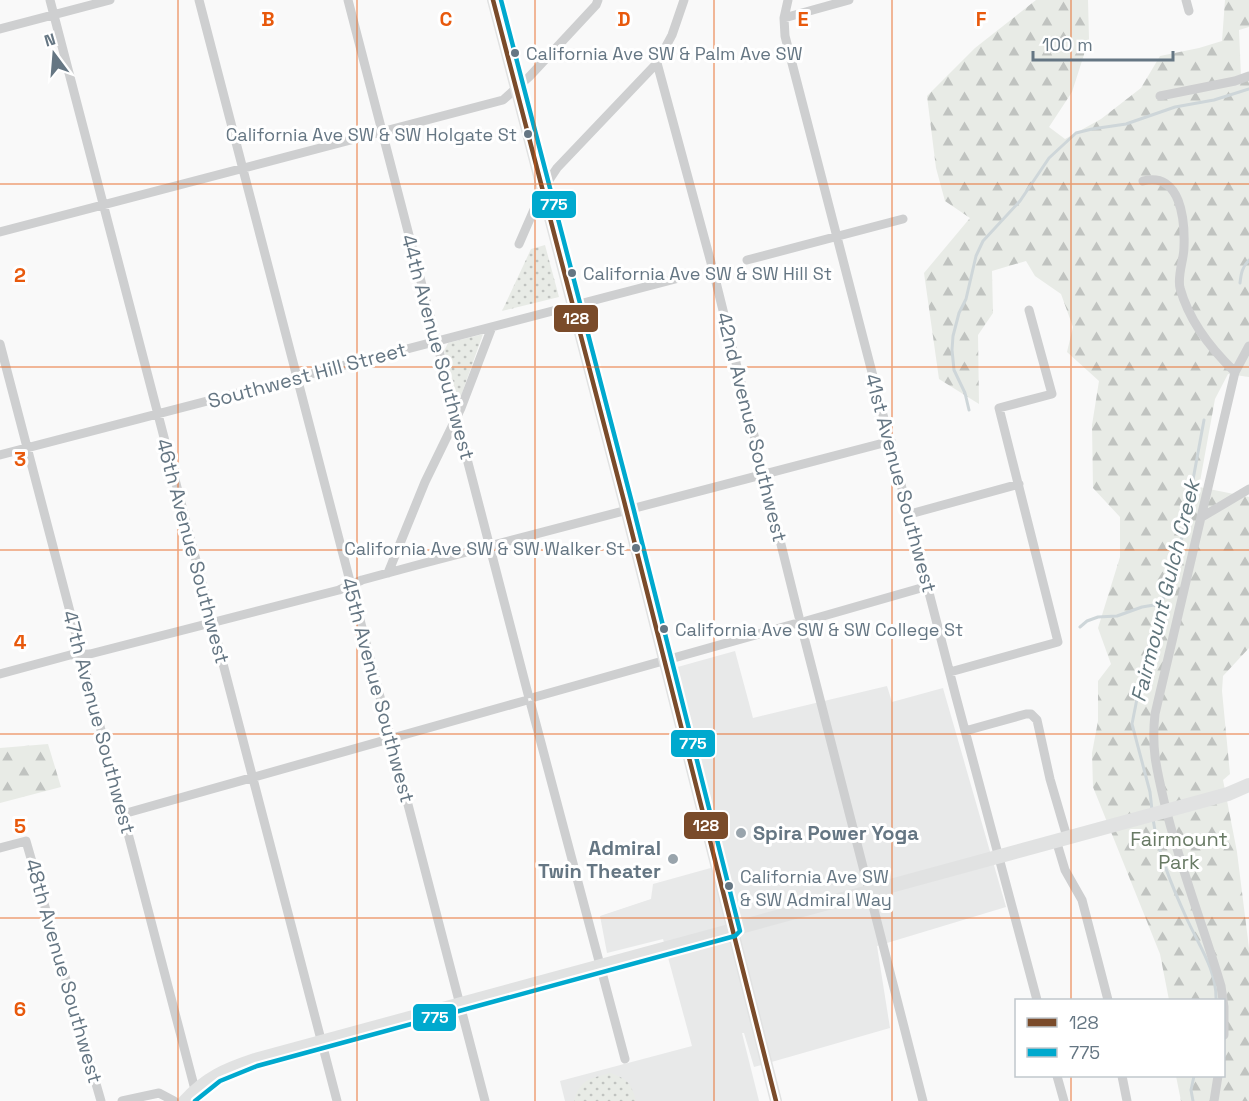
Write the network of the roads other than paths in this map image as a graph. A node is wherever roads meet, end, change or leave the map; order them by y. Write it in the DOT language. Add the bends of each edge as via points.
graph roads {
  1 [pos="50,0"];
  2 [pos="110,0"];
  3 [pos="199,0"];
  4 [pos="348,0"];
  5 [pos="493,0"];
  6 [pos="598,0"];
  7 [pos="684,0"];
  8 [pos="788,0"];
  9 [pos="849,0"];
  10 [pos="1186,0"];
  11 [pos="1189,11"];
  12 [pos="54,15"];
  13 [pos="784,18"];
  14 [pos="0,29"];
  15 [pos="657,63"];
  16 [pos="1249,76"];
  17 [pos="516,89"];
  18 [pos="1160,96"];
  19 [pos="382,132"];
  20 [pos="243,168"];
  21 [pos="1143,181"];
  22 [pos="543,189"];
  23 [pos="103,205"];
  24 [pos="903,219"];
  25 [pos="0,232"];
  26 [pos="836,237"];
  27 [pos="519,244"];
  28 [pos="747,260"];
  29 [pos="683,277"];
  30 [pos="572,306"];
  31 [pos="1029,310"];
  32 [pos="492,327"];
  33 [pos="436,342"];
  34 [pos="0,344"];
  35 [pos="1249,346"];
  36 [pos="1235,372"];
  37 [pos="297,378"];
  38 [pos="157,414"];
  39 [pos="456,417"];
  40 [pos="891,441"];
  41 [pos="27,448"];
  42 [pos="0,455"];
  43 [pos="764,474"];
  44 [pos="1019,483"];
  45 [pos="1249,489"];
  46 [pos="626,511"];
  47 [pos="910,514"];
  48 [pos="1202,517"];
  49 [pos="490,546"];
  50 [pos="388,573"];
  51 [pos="351,585"];
  52 [pos="928,586"];
  53 [pos="212,622"];
  54 [pos="800,623"];
  55 [pos="81,654"];
  56 [pos="663,661"];
  57 [pos="950,672"];
  58 [pos="0,674"];
  59 [pos="530,699"];
  60 [pos="965,731"];
  61 [pos="391,737"];
  62 [pos="252,777"];
  63 [pos="1249,785"];
  64 [pos="1249,792"];
  65 [pos="1228,794"];
  66 [pos="123,814"];
  67 [pos="1062,838"];
  68 [pos="0,848"];
  69 [pos="998,856"];
  70 [pos="869,892"];
  71 [pos="733,929"];
  72 [pos="599,965"];
  73 [pos="1037,999"];
  74 [pos="1108,999"];
  75 [pos="1223,999"];
  76 [pos="460,1005"];
  77 [pos="321,1041"];
  78 [pos="625,1059"];
  79 [pos="1058,1077"];
  80 [pos="1122,1077"];
  81 [pos="1218,1077"];
  82 [pos="196,1095"];
  83 [pos="101,1101"];
  84 [pos="122,1101"];
  85 [pos="174,1101"];
  86 [pos="184,1101"];
  87 [pos="337,1101"];
  88 [pos="485,1101"];
  89 [pos="776,1101"];
  90 [pos="923,1101"];
  91 [pos="1064,1101"];
  92 [pos="1127,1101"];
  93 [pos="1214,1101"];
  1 -- 12 [label="street, 46th Avenue Southwest"];
  2 -- 12 [label="street"];
  3 -- 20 [label="street, 45th Avenue Southwest"];
  4 -- 19 [label="street, 44th Avenue Southwest"];
  5 -- 17 [label="main road"];
  6 -- 17 [label="street"];
  7 -- 15 [label="street"];
  8 -- 13 [label="street, 41st Avenue Southwest"];
  9 -- 13 [label="street"];
  10 -- 11 [label="street"];
  12 -- 14 [label="street"];
  12 -- 23 [label="street, 46th Avenue Southwest"];
  13 -- 26 [label="street, 41st Avenue Southwest" via="785,36"];
  15 -- 22 [label="street" via="557,168"];
  15 -- 43 [label="street, 42nd Avenue Southwest"];
  16 -- 18 [label="street"];
  17 -- 19 [label="street" via="503,100"];
  17 -- 22 [label="main road"];
  19 -- 20 [label="street"];
  19 -- 33 [label="street, 44th Avenue Southwest"];
  20 -- 23 [label="street"];
  20 -- 37 [label="street, 45th Avenue Southwest"];
  21 -- 36 [label="street" via="1164,182 1176,195 1184,247 1179,285 1200,333"];
  22 -- 27 [label="street"];
  22 -- 30 [label="main road"];
  23 -- 25 [label="street"];
  23 -- 38 [label="street, 46th Avenue Southwest"];
  24 -- 26 [label="street"];
  26 -- 28 [label="street"];
  26 -- 40 [label="street, 41st Avenue Southwest"];
  29 -- 30 [label="street, Southwest Hill Street"];
  30 -- 32 [label="street, Southwest Hill Street"];
  30 -- 46 [label="main road"];
  31 -- 44 [label="street" via="1052,394 999,408"];
  32 -- 33 [label="street, Southwest Hill Street"];
  32 -- 39 [label="street"];
  33 -- 37 [label="street, Southwest Hill Street"];
  33 -- 39 [label="street, 44th Avenue Southwest"];
  34 -- 41 [label="street, 47th Avenue Southwest"];
  35 -- 36 [label="street"];
  36 -- 48 [label="street"];
  37 -- 38 [label="street, Southwest Hill Street"];
  37 -- 51 [label="street, 45th Avenue Southwest"];
  38 -- 41 [label="street, Southwest Hill Street"];
  38 -- 53 [label="street, 46th Avenue Southwest"];
  39 -- 49 [label="street, 44th Avenue Southwest"];
  39 -- 50 [label="street"];
  40 -- 43 [label="street"];
  40 -- 47 [label="street, 41st Avenue Southwest"];
  41 -- 42 [label="street, Southwest Hill Street"];
  41 -- 55 [label="street, 47th Avenue Southwest"];
  43 -- 46 [label="street"];
  43 -- 54 [label="street, 42nd Avenue Southwest"];
  44 -- 47 [label="street"];
  44 -- 57 [label="street" via="1058,642"];
  45 -- 48 [label="street"];
  46 -- 49 [label="street"];
  46 -- 56 [label="main road"];
  47 -- 52 [label="street, 41st Avenue Southwest"];
  48 -- 75 [label="street" via="1155,714 1154,757 1175,848"];
  49 -- 50 [label="street"];
  49 -- 59 [label="street, 44th Avenue Southwest"];
  50 -- 51 [label="street"];
  51 -- 53 [label="street"];
  51 -- 61 [label="street, 45th Avenue Southwest"];
  52 -- 54 [label="street"];
  52 -- 57 [label="street, 41st Avenue Southwest"];
  53 -- 55 [label="street"];
  53 -- 62 [label="street, 46th Avenue Southwest"];
  54 -- 56 [label="street"];
  54 -- 70 [label="street, 42nd Avenue Southwest"];
  55 -- 58 [label="street"];
  55 -- 66 [label="street, 47th Avenue Southwest"];
  56 -- 59 [label="street"];
  56 -- 71 [label="main road"];
  57 -- 60 [label="street, 41st Avenue Southwest"];
  59 -- 61 [label="street"];
  59 -- 72 [label="street, 44th Avenue Southwest"];
  60 -- 67 [label="street" via="1026,714 1037,720"];
  60 -- 69 [label="street, 41st Avenue Southwest"];
  61 -- 62 [label="street"];
  61 -- 76 [label="street, 45th Avenue Southwest"];
  62 -- 66 [label="street"];
  62 -- 77 [label="street, 46th Avenue Southwest"];
  63 -- 65 [label="main road"];
  64 -- 65 [label="main road"];
  65 -- 67 [label="main road"];
  66 -- 82 [label="street, 47th Avenue Southwest"];
  67 -- 69 [label="main road"];
  67 -- 74 [label="street" via="1065,870 1082,900"];
  68 -- 83 [label="street, 48th Avenue Southwest" via="26,841"];
  69 -- 70 [label="main road"];
  69 -- 73 [label="street, 41st Avenue Southwest"];
  70 -- 71 [label="main road"];
  70 -- 90 [label="street, 42nd Avenue Southwest"];
  71 -- 72 [label="main road"];
  71 -- 89 [label="main road"];
  72 -- 76 [label="main road"];
  72 -- 78 [label="street, 44th Avenue Southwest"];
  76 -- 77 [label="main road"];
  76 -- 88 [label="street, 45th Avenue Southwest"];
  77 -- 82 [label="main road" via="230,1067 219,1072"];
  77 -- 87 [label="street, 46th Avenue Southwest"];
  79 -- 91 [label="street"];
  80 -- 92 [label="street"];
  81 -- 93 [label="street"];
  82 -- 86 [label="main road"];
  84 -- 85 [label="street" via="159,1093"];
}
